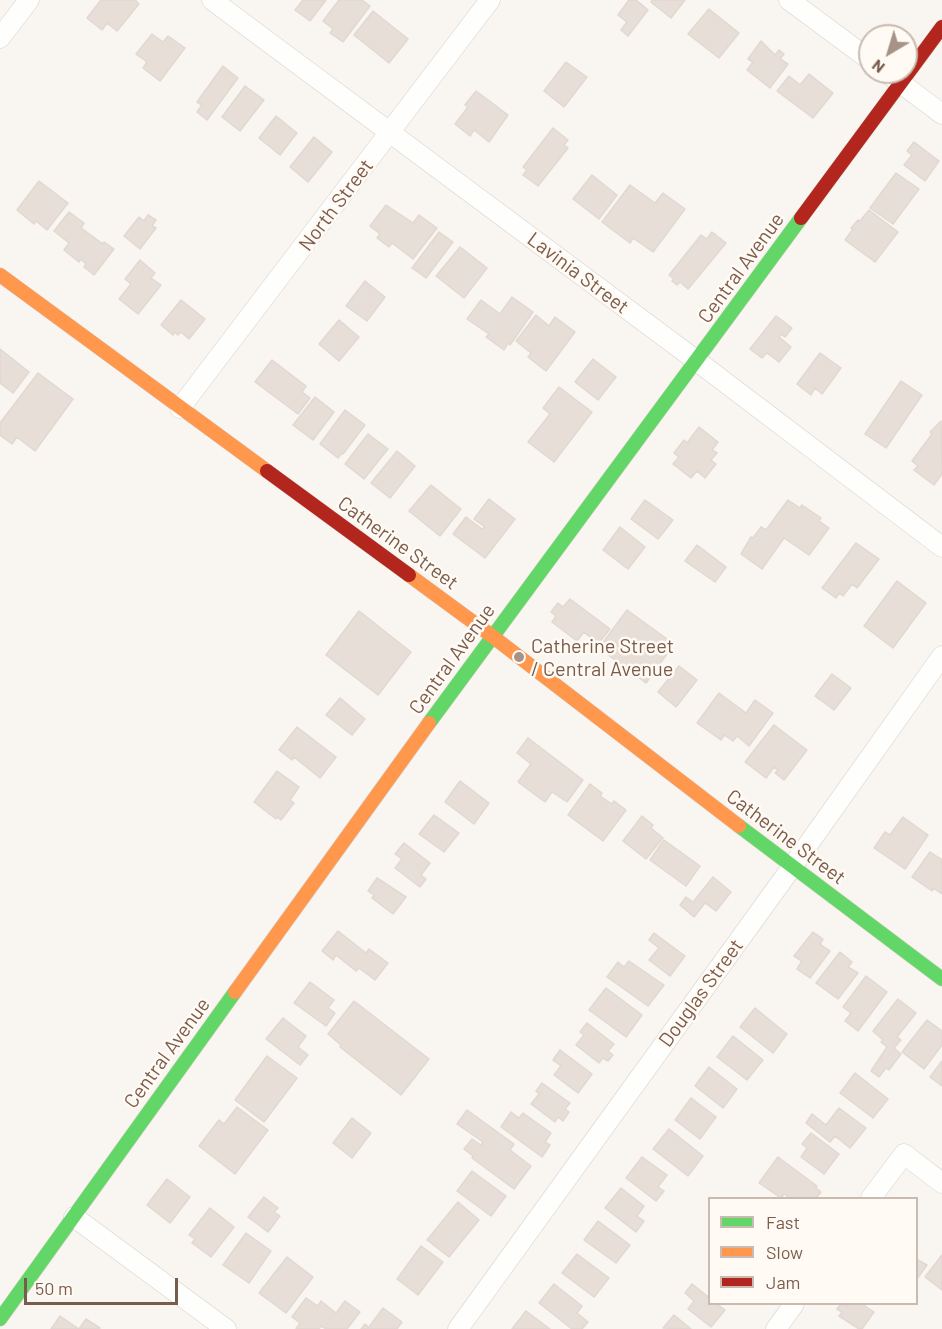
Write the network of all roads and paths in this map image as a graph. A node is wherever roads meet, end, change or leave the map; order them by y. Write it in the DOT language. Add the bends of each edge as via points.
graph roads {
  1 [pos="29,0"];
  2 [pos="212,0"];
  3 [pos="490,0"];
  4 [pos="789,0"];
  5 [pos="942,27"];
  6 [pos="0,38"];
  7 [pos="858,51"];
  8 [pos="918,52"];
  9 [pos="889,84"];
  10 [pos="901,84"];
  11 [pos="942,114"];
  12 [pos="390,134"];
  13 [pos="0,275"];
  14 [pos="697,361"];
  15 [pos="180,408"];
  16 [pos="942,547"];
  17 [pos="492,636"];
  18 [pos="942,656"];
  19 [pos="792,867"];
  20 [pos="942,979"];
  21 [pos="942,1183"];
  22 [pos="872,1197"];
  23 [pos="74,1217"];
  24 [pos="793,1305"];
  25 [pos="0,1318"];
  26 [pos="226,1329"];
  27 [pos="458,1329"];
  28 [pos="776,1329"];
  1 -- 6 [label="street"];
  2 -- 12 [label="street, Lavinia Street"];
  3 -- 12 [label="street, North Street"];
  4 -- 7 [label="street"];
  5 -- 8 [label="main road, Central Avenue"];
  9 -- 14 [label="main road, Central Avenue"];
  10 -- 11 [label="street"];
  12 -- 14 [label="street, Lavinia Street"];
  12 -- 15 [label="street, North Street"];
  13 -- 15 [label="main road, Catherine Street"];
  14 -- 16 [label="street, Lavinia Street"];
  14 -- 17 [label="main road, Central Avenue"];
  15 -- 17 [label="main road, Catherine Street"];
  17 -- 19 [label="main road, Catherine Street"];
  17 -- 23 [label="main road, Central Avenue"];
  18 -- 19 [label="street, Douglas Street"];
  19 -- 20 [label="main road, Catherine Street"];
  19 -- 27 [label="street, Douglas Street"];
  21 -- 22 [label="street" via="904,1154"];
  23 -- 25 [label="main road, Central Avenue"];
  23 -- 26 [label="street"];
  24 -- 28 [label="street"];
}
